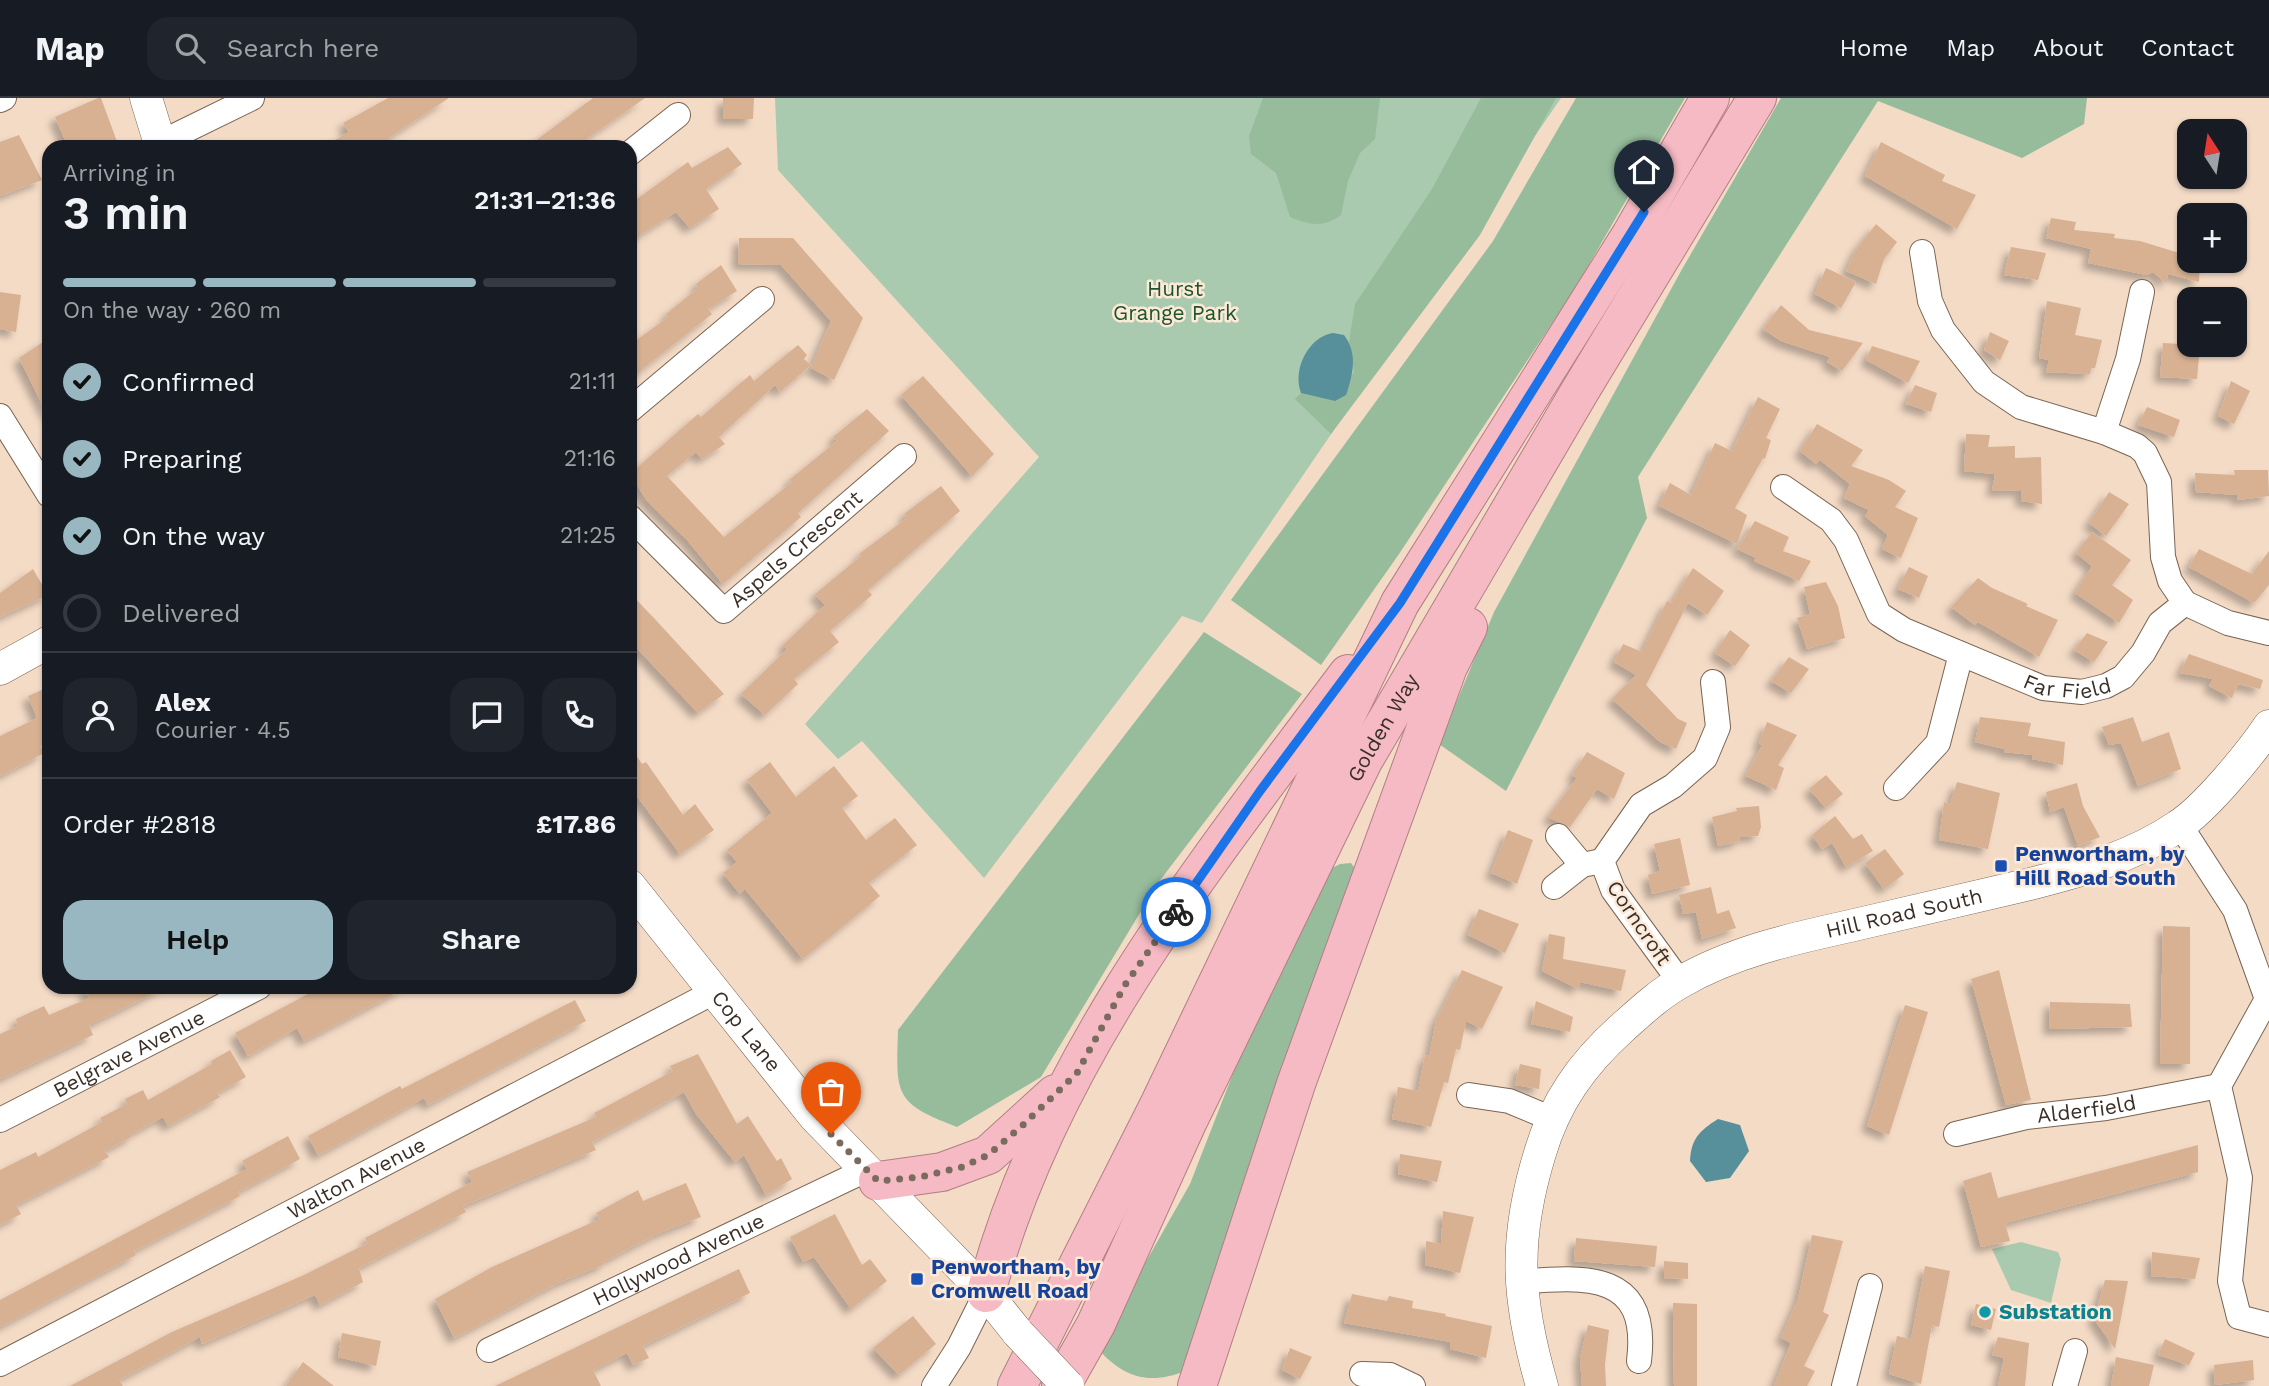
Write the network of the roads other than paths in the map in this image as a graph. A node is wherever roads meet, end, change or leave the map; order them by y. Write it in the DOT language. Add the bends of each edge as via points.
graph roads {
  1 [pos="146,98"];
  2 [pos="252,98"];
  3 [pos="1710,98"];
  4 [pos="1757,98"];
  5 [pos="678,116"];
  6 [pos="159,140"];
  7 [pos="171,140"];
  8 [pos="637,148"];
  9 [pos="1922,252"];
  10 [pos="2142,292"];
  11 [pos="762,299"];
  12 [pos="1580,391"];
  13 [pos="637,404"];
  14 [pos="0,416"];
  15 [pos="2104,432"];
  16 [pos="904,456"];
  17 [pos="42,484"];
  18 [pos="1783,487"];
  19 [pos="637,524"];
  20 [pos="1400,603"];
  21 [pos="2185,603"];
  22 [pos="2269,633"];
  23 [pos="42,646"];
  24 [pos="1961,654"];
  25 [pos="0,669"];
  26 [pos="1713,681"];
  27 [pos="2269,726"];
  28 [pos="1896,788"];
  29 [pos="2180,825"];
  30 [pos="1558,836"];
  31 [pos="1592,863"];
  32 [pos="1554,887"];
  33 [pos="637,895"];
  34 [pos="1680,982"];
  35 [pos="712,993"];
  36 [pos="245,994"];
  37 [pos="2268,999"];
  38 [pos="1077,1073"];
  39 [pos="2219,1086"];
  40 [pos="1469,1095"];
  41 [pos="1550,1118"];
  42 [pos="0,1120"];
  43 [pos="1956,1134"];
  44 [pos="872,1175"];
  45 [pos="1520,1282"];
  46 [pos="1870,1286"];
  47 [pos="986,1293"];
  48 [pos="2269,1325"];
  49 [pos="489,1350"];
  50 [pos="2075,1351"];
  51 [pos="1639,1361"];
  52 [pos="0,1364"];
  53 [pos="1362,1374"];
  54 [pos="934,1386"];
  55 [pos="1017,1386"];
  56 [pos="1061,1386"];
  57 [pos="1069,1386"];
  58 [pos="1197,1386"];
  59 [pos="1413,1386"];
  60 [pos="1542,1386"];
  61 [pos="1844,1386"];
  62 [pos="2065,1386"];
  1 -- 6 [label="street"];
  2 -- 7 [label="street"];
  3 -- 20 [label="highway, Golden Way" via="1631,234"];
  4 -- 12 [label="highway, Golden Way"];
  5 -- 8 [label="street"];
  9 -- 15 [label="street" via="1930,301 1943,330 1984,382 2021,407"];
  10 -- 15 [label="street" via="2128,359"];
  11 -- 13 [label="street"];
  12 -- 56 [label="highway, Golden Way" via="1363,761 1186,1123 1096,1324"];
  12 -- 58 [label="highway" via="1448,667 1296,1084"];
  14 -- 17 [label="street"];
  15 -- 21 [label="street" via="2137,446 2152,463 2159,482 2163,558 2170,581"];
  16 -- 19 [label="street, Aspels Crescent" via="723,611"];
  18 -- 24 [label="street, Far Field" via="1830,520 1846,540 1879,614"];
  20 -- 38 [label="highway" via="1260,791 1125,985"];
  20 -- 55 [label="highway, Golden Way" via="1159,1105"];
  21 -- 22 [label="street" via="2228,624"];
  21 -- 24 [label="street, Far Field" via="2160,623 2123,677 2082,692 2043,688"];
  23 -- 25 [label="street"];
  24 -- 28 [label="street" via="1938,743"];
  26 -- 31 [label="street, Corncroft" via="1718,727 1705,758 1673,786 1641,805"];
  27 -- 29 [label="street, Hill Road South" via="2253,751"];
  29 -- 34 [label="street, Hill Road South" via="2129,853 2075,873 1793,939 1735,956"];
  29 -- 37 [label="street" via="2235,910"];
  30 -- 31 [label="street, Corncroft"];
  31 -- 32 [label="street, Corncroft"];
  31 -- 34 [label="street, Corncroft"];
  33 -- 35 [label="street, Cop Lane"];
  34 -- 41 [label="street, Hill Road South" via="1655,998 1601,1048"];
  35 -- 44 [label="street, Cop Lane" via="814,1116"];
  35 -- 52 [label="street, Walton Avenue"];
  36 -- 42 [label="street, Belgrave Avenue"];
  37 -- 39 [label="street"];
  38 -- 44 [label="highway" via="988,1155 942,1172"];
  38 -- 47 [label="highway" via="1048,1125 1001,1237"];
  39 -- 43 [label="street, Alderfield" via="2106,1108 2026,1117"];
  39 -- 48 [label="street" via="2240,1178 2230,1281 2239,1317"];
  40 -- 41 [label="street" via="1509,1101"];
  41 -- 45 [label="street, Hill Road South" via="1527,1194"];
  44 -- 47 [label="street, Cop Lane"];
  44 -- 49 [label="street, Hollywood Avenue"];
  45 -- 51 [label="street" via="1577,1279 1620,1292 1640,1320"];
  45 -- 60 [label="street, Hill Road South"];
  46 -- 61 [label="street"];
  47 -- 54 [label="street" via="960,1347"];
  47 -- 57 [label="street, Cop Lane, bridge"];
  50 -- 62 [label="street"];
  53 -- 59 [label="street" via="1390,1375"];
}
